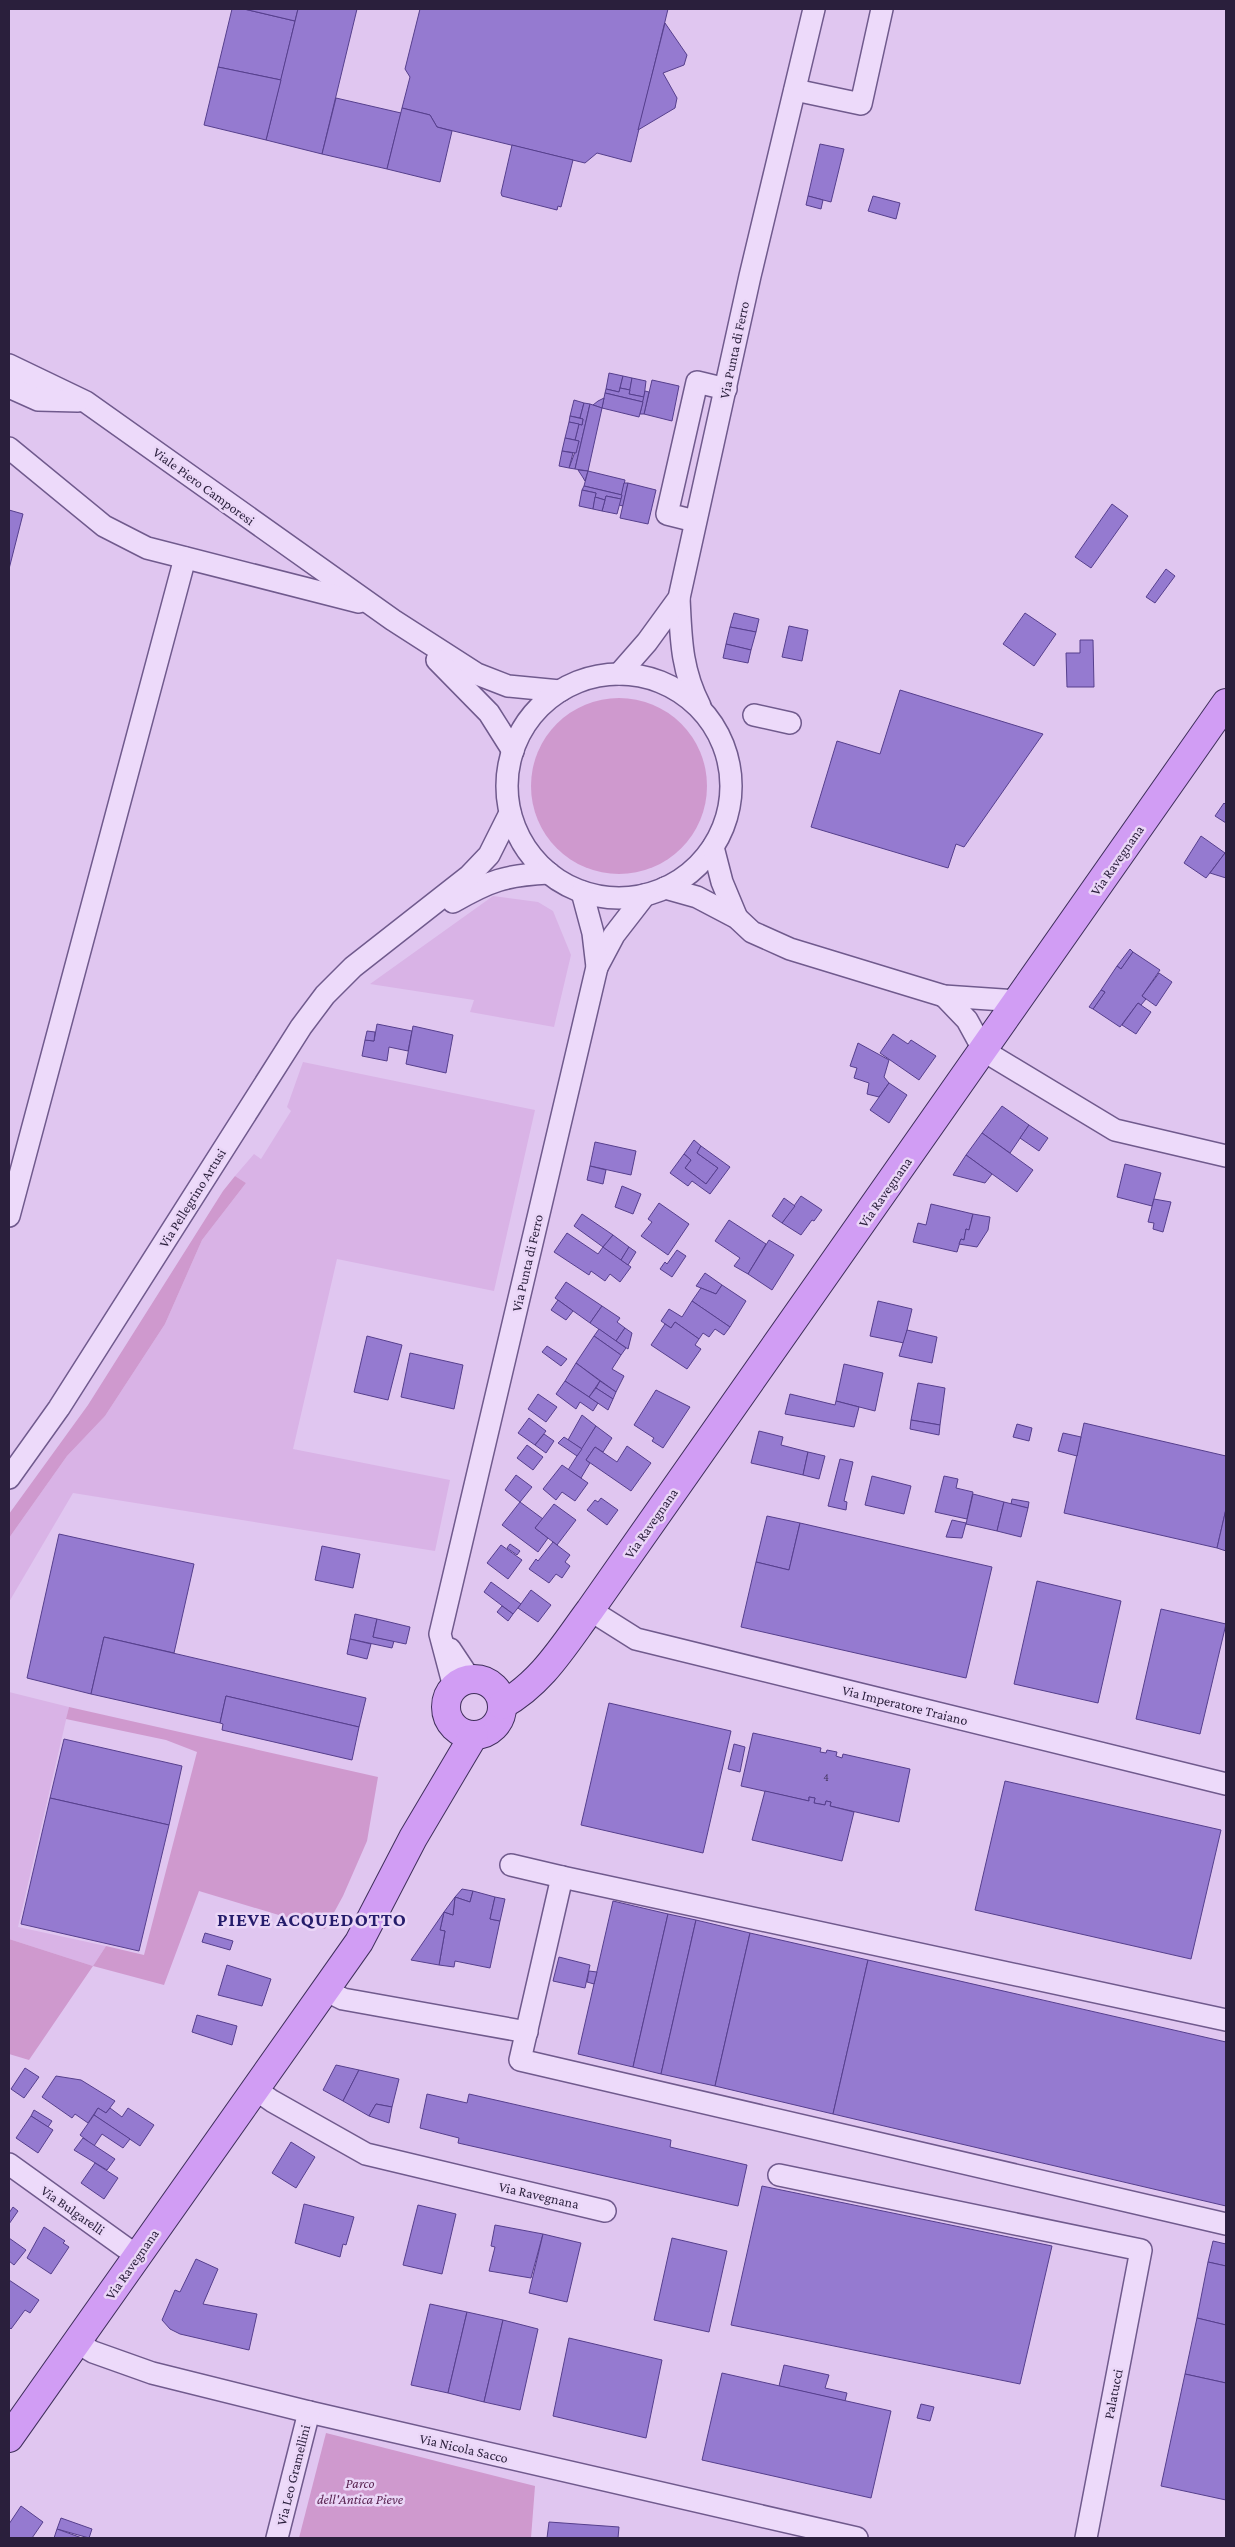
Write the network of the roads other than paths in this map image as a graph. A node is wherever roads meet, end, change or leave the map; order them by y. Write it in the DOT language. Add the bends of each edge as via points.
graph roads {
  1 [pos="814,9"];
  2 [pos="882,9"];
  3 [pos="795,90"];
  4 [pos="9,365"];
  5 [pos="9,387"];
  6 [pos="726,389"];
  7 [pos="86,402"];
  8 [pos="9,448"];
  9 [pos="696,521"];
  10 [pos="185,558"];
  11 [pos="679,598"];
  12 [pos="372,605"];
  13 [pos="393,620"];
  14 [pos="618,674"];
  15 [pos="560,691"];
  16 [pos="1226,703"];
  17 [pos="702,711"];
  18 [pos="754,715"];
  19 [pos="790,724"];
  20 [pos="512,751"];
  21 [pos="510,813"];
  22 [pos="713,847"];
  23 [pos="549,873"];
  24 [pos="665,888"];
  25 [pos="582,892"];
  26 [pos="645,895"];
  27 [pos="737,918"];
  28 [pos="394,936"];
  29 [pos="598,968"];
  30 [pos="944,996"];
  31 [pos="1019,1001"];
  32 [pos="984,1051"];
  33 [pos="1226,1156"];
  34 [pos="9,1216"];
  35 [pos="9,1478"];
  36 [pos="590,1610"];
  37 [pos="462,1683"];
  38 [pos="500,1698"];
  39 [pos="465,1732"];
  40 [pos="1226,1784"];
  41 [pos="511,1865"];
  42 [pos="562,1877"];
  43 [pos="325,1990"];
  44 [pos="1226,2020"];
  45 [pos="527,2032"];
  46 [pos="255,2089"];
  47 [pos="9,2164"];
  48 [pos="779,2174"];
  49 [pos="605,2211"];
  50 [pos="1226,2224"];
  51 [pos="138,2256"];
  52 [pos="76,2342"];
  53 [pos="309,2412"];
  54 [pos="9,2438"];
  55 [pos="845,2537"];
  56 [pos="277,2538"];
  57 [pos="1086,2538"];
  1 -- 3 [label="street, Via Punta di Ferro"];
  2 -- 3 [label="street" via="861,104"];
  3 -- 6 [label="street, Via Punta di Ferro"];
  4 -- 7 [label="street, Viale Piero Camporesi"];
  5 -- 7 [label="street" via="38,400"];
  6 -- 9 [label="street, Via Punta di Ferro"];
  6 -- 9 [label="street" via="697,382 669,505 667,514"];
  7 -- 12 [label="street, Viale Piero Camporesi"];
  8 -- 10 [label="street" via="104,526 147,548"];
  9 -- 11 [label="street, Via Punta di Ferro"];
  10 -- 12 [label="street"];
  10 -- 34 [label="street"];
  11 -- 14 [label="street, Via Punta di Ferro" via="647,642"];
  11 -- 17 [label="street" via="683,658 689,684"];
  12 -- 13 [label="street, Viale Piero Camporesi"];
  13 -- 15 [label="street, Viale Piero Camporesi" via="477,674 508,686"];
  13 -- 20 [label="street, Viale Piero Camporesi" via="483,706"];
  14 -- 15 [label="street" via="590,678"];
  14 -- 17 [label="street" via="646,677 671,687"];
  15 -- 20 [label="street" via="531,717"];
  16 -- 31 [label="main road, Via Ravegnana"];
  17 -- 22 [label="street" via="718,734 728,758 731,778 728,814"];
  18 -- 19 [label="street"];
  20 -- 21 [label="street" via="507,788"];
  21 -- 23 [label="street" via="522,843 533,859"];
  21 -- 28 [label="street" via="489,854 469,876"];
  22 -- 24 [label="street" via="686,876"];
  22 -- 27 [label="street" via="722,882"];
  23 -- 25 [label="street"];
  23 -- 28 [label="street" via="522,874 486,883"];
  24 -- 26 [label="street"];
  24 -- 27 [label="street" via="697,898"];
  25 -- 26 [label="street" via="611,898"];
  25 -- 29 [label="street, Via Punta di Ferro"];
  26 -- 29 [label="street" via="614,935"];
  27 -- 30 [label="street" via="752,932 790,949"];
  28 -- 35 [label="street, Via Pellegrino Artusi" via="353,967 325,995 301,1027 59,1408"];
  29 -- 37 [label="street, Via Punta di Ferro" via="440,1634"];
  30 -- 31 [label="street"];
  30 -- 32 [label="street" via="967,1020"];
  31 -- 32 [label="main road, Via Ravegnana"];
  32 -- 33 [label="street" via="1115,1130"];
  32 -- 36 [label="main road, Via Ravegnana"];
  36 -- 38 [label="main road, Via Ravegnana" via="540,1679 516,1697"];
  36 -- 40 [label="street, Via Imperatore Traiano" via="636,1639"];
  37 -- 38 [label="main road" via="486,1682"];
  37 -- 39 [label="main road" via="446,1703 449,1721"];
  38 -- 39 [label="main road" via="501,1714 492,1729 484,1734"];
  39 -- 43 [label="main road, Via Ravegnana" via="359,1942"];
  41 -- 42 [label="street"];
  42 -- 44 [label="street"];
  42 -- 45 [label="street"];
  43 -- 45 [label="street" via="342,1999"];
  43 -- 46 [label="main road, Via Ravegnana"];
  45 -- 50 [label="street" via="520,2060"];
  46 -- 49 [label="street, Via Ravegnana" via="272,2102 366,2154"];
  46 -- 51 [label="main road, Via Ravegnana"];
  47 -- 51 [label="street, Via Bulgarelli"];
  48 -- 57 [label="street, Palatucci" via="1141,2250"];
  51 -- 52 [label="main road, Via Ravegnana"];
  52 -- 53 [label="street, Via Nicola Sacco" via="93,2352 152,2373"];
  52 -- 54 [label="main road, Via Ravegnana"];
  53 -- 55 [label="street, Via Nicola Sacco"];
  53 -- 56 [label="street, Via Leo Gramellini"];
}
